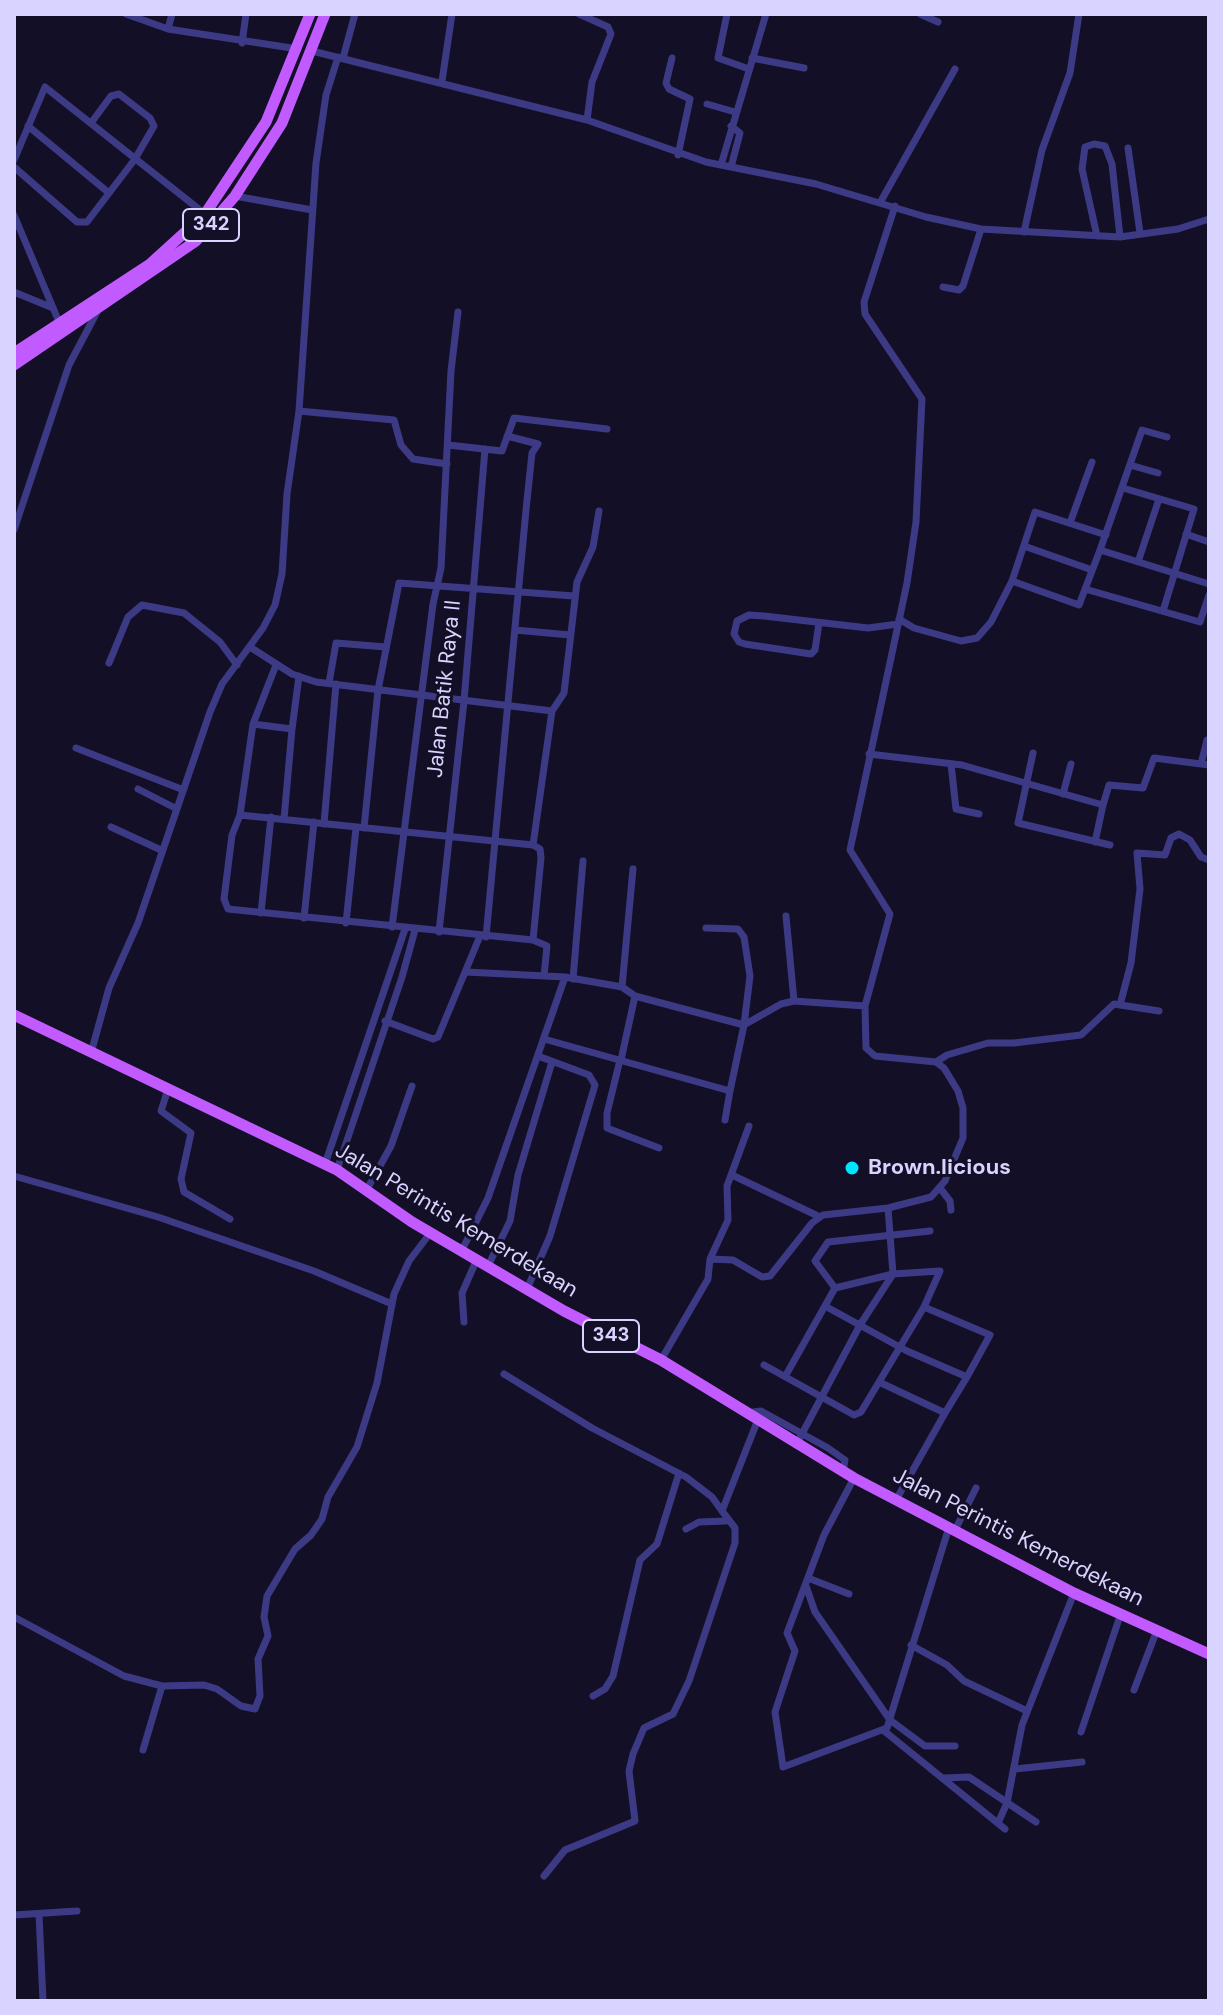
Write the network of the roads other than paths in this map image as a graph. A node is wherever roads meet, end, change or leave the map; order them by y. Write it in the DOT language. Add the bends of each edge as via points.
graph roads {
  1 [pos="126,14"];
  2 [pos="172,14"];
  3 [pos="246,14"];
  4 [pos="310,14"];
  5 [pos="325,14"];
  6 [pos="355,14"];
  7 [pos="452,14"];
  8 [pos="579,14"];
  9 [pos="727,14"];
  10 [pos="766,14"];
  11 [pos="920,14"];
  12 [pos="1079,14"];
  13 [pos="938,22"];
  14 [pos="168,29"];
  15 [pos="242,43"];
  16 [pos="298,49"];
  17 [pos="312,51"];
  18 [pos="340,58"];
  19 [pos="672,58"];
  20 [pos="752,58"];
  21 [pos="804,68"];
  22 [pos="749,69"];
  23 [pos="955,69"];
  24 [pos="442,81"];
  25 [pos="282,87"];
  26 [pos="296,92"];
  27 [pos="707,104"];
  28 [pos="735,112"];
  29 [pos="587,120"];
  30 [pos="91,123"];
  31 [pos="28,126"];
  32 [pos="731,126"];
  33 [pos="1128,148"];
  34 [pos="678,155"];
  35 [pos="135,159"];
  36 [pos="14,160"];
  37 [pos="721,165"];
  38 [pos="14,167"];
  39 [pos="731,167"];
  40 [pos="109,193"];
  41 [pos="235,196"];
  42 [pos="881,201"];
  43 [pos="895,206"];
  44 [pos="312,210"];
  45 [pos="205,214"];
  46 [pos="14,215"];
  47 [pos="1209,219"];
  48 [pos="981,229"];
  49 [pos="1024,232"];
  50 [pos="1140,233"];
  51 [pos="1097,236"];
  52 [pos="1120,237"];
  53 [pos="943,287"];
  54 [pos="14,292"];
  55 [pos="53,308"];
  56 [pos="98,310"];
  57 [pos="458,312"];
  58 [pos="59,322"];
  59 [pos="14,353"];
  60 [pos="14,365"];
  61 [pos="299,411"];
  62 [pos="607,429"];
  63 [pos="507,436"];
  64 [pos="1167,437"];
  65 [pos="448,445"];
  66 [pos="485,449"];
  67 [pos="1092,462"];
  68 [pos="447,464"];
  69 [pos="1130,465"];
  70 [pos="1158,473"];
  71 [pos="1123,488"];
  72 [pos="1159,499"];
  73 [pos="599,511"];
  74 [pos="1070,523"];
  75 [pos="14,530"];
  76 [pos="1186,534"];
  77 [pos="1106,535"];
  78 [pos="1209,542"];
  79 [pos="1024,546"];
  80 [pos="1100,550"];
  81 [pos="1138,562"];
  82 [pos="1092,570"];
  83 [pos="1173,573"];
  84 [pos="1012,581"];
  85 [pos="1209,584"];
  86 [pos="437,585"];
  87 [pos="473,588"];
  88 [pos="1085,589"];
  89 [pos="518,591"];
  90 [pos="1209,595"];
  91 [pos="574,596"];
  92 [pos="1163,611"];
  93 [pos="899,622"];
  94 [pos="819,623"];
  95 [pos="515,630"];
  96 [pos="570,635"];
  97 [pos="250,647"];
  98 [pos="386,647"];
  99 [pos="109,663"];
  100 [pos="237,665"];
  101 [pos="276,665"];
  102 [pos="299,676"];
  103 [pos="332,684"];
  104 [pos="378,690"];
  105 [pos="422,696"];
  106 [pos="464,701"];
  107 [pos="507,706"];
  108 [pos="552,711"];
  109 [pos="253,724"];
  110 [pos="292,729"];
  111 [pos="1207,740"];
  112 [pos="76,748"];
  113 [pos="1033,753"];
  114 [pos="869,754"];
  115 [pos="951,764"];
  116 [pos="1071,764"];
  117 [pos="1205,765"];
  118 [pos="1026,783"];
  119 [pos="138,789"];
  120 [pos="181,789"];
  121 [pos="1063,794"];
  122 [pos="1103,805"];
  123 [pos="175,808"];
  124 [pos="979,814"];
  125 [pos="240,815"];
  126 [pos="271,817"];
  127 [pos="284,819"];
  128 [pos="314,822"];
  129 [pos="324,824"];
  130 [pos="111,827"];
  131 [pos="360,828"];
  132 [pos="405,831"];
  133 [pos="447,836"];
  134 [pos="493,842"];
  135 [pos="1095,842"];
  136 [pos="533,845"];
  137 [pos="1110,845"];
  138 [pos="161,850"];
  139 [pos="1209,860"];
  140 [pos="583,861"];
  141 [pos="633,869"];
  142 [pos="261,913"];
  143 [pos="786,916"];
  144 [pos="304,918"];
  145 [pos="346,923"];
  146 [pos="392,927"];
  147 [pos="706,928"];
  148 [pos="410,930"];
  149 [pos="439,932"];
  150 [pos="483,937"];
  151 [pos="533,940"];
  152 [pos="466,972"];
  153 [pos="391,973"];
  154 [pos="544,976"];
  155 [pos="402,977"];
  156 [pos="569,978"];
  157 [pos="622,987"];
  158 [pos="635,996"];
  159 [pos="794,1001"];
  160 [pos="1120,1005"];
  161 [pos="865,1006"];
  162 [pos="1159,1011"];
  163 [pos="14,1015"];
  164 [pos="376,1017"];
  165 [pos="388,1022"];
  166 [pos="744,1025"];
  167 [pos="544,1039"];
  168 [pos="91,1053"];
  169 [pos="538,1056"];
  170 [pos="621,1060"];
  171 [pos="552,1062"];
  172 [pos="936,1062"];
  173 [pos="357,1073"];
  174 [pos="369,1079"];
  175 [pos="412,1086"];
  176 [pos="168,1089"];
  177 [pos="730,1091"];
  178 [pos="725,1120"];
  179 [pos="749,1126"];
  180 [pos="659,1148"];
  181 [pos="325,1164"];
  182 [pos="337,1170"];
  183 [pos="732,1175"];
  184 [pos="14,1176"];
  185 [pos="940,1188"];
  186 [pos="366,1191"];
  187 [pos="888,1208"];
  188 [pos="951,1210"];
  189 [pos="820,1217"];
  190 [pos="230,1219"];
  191 [pos="930,1231"];
  192 [pos="431,1232"];
  193 [pos="889,1235"];
  194 [pos="462,1250"];
  195 [pos="710,1259"];
  196 [pos="483,1263"];
  197 [pos="893,1274"];
  198 [pos="864,1284"];
  199 [pos="835,1288"];
  200 [pos="527,1289"];
  201 [pos="879,1293"];
  202 [pos="392,1304"];
  203 [pos="825,1306"];
  204 [pos="924,1307"];
  205 [pos="464,1322"];
  206 [pos="860,1325"];
  207 [pos="899,1347"];
  208 [pos="661,1360"];
  209 [pos="764,1365"];
  210 [pos="504,1374"];
  211 [pos="786,1375"];
  212 [pos="967,1377"];
  213 [pos="879,1382"];
  214 [pos="821,1396"];
  215 [pos="945,1413"];
  216 [pos="745,1414"];
  217 [pos="757,1422"];
  218 [pos="799,1440"];
  219 [pos="679,1473"];
  220 [pos="849,1475"];
  221 [pos="976,1488"];
  222 [pos="896,1500"];
  223 [pos="722,1511"];
  224 [pos="728,1522"];
  225 [pos="952,1528"];
  226 [pos="686,1529"];
  227 [pos="805,1587"];
  228 [pos="1074,1593"];
  229 [pos="849,1594"];
  230 [pos="1121,1613"];
  231 [pos="14,1617"];
  232 [pos="1157,1630"];
  233 [pos="911,1645"];
  234 [pos="1209,1654"];
  235 [pos="162,1686"];
  236 [pos="1134,1690"];
  237 [pos="593,1696"];
  238 [pos="1027,1711"];
  239 [pos="887,1725"];
  240 [pos="1081,1732"];
  241 [pos="925,1746"];
  242 [pos="955,1746"];
  243 [pos="143,1750"];
  244 [pos="916,1756"];
  245 [pos="1082,1762"];
  246 [pos="1015,1769"];
  247 [pos="944,1778"];
  248 [pos="1007,1803"];
  249 [pos="1036,1822"];
  250 [pos="998,1823"];
  251 [pos="1005,1829"];
  252 [pos="544,1876"];
  253 [pos="77,1911"];
  254 [pos="39,1914"];
  255 [pos="14,1915"];
  256 [pos="43,2001"];
  1 -- 14 [label="street"];
  2 -- 14 [label="street"];
  3 -- 15 [label="street"];
  4 -- 16 [label="main road, 342"];
  5 -- 17 [label="main road, 342"];
  6 -- 18 [label="street"];
  7 -- 24 [label="street"];
  8 -- 29 [label="street" via="608,27 611,34 592,82"];
  9 -- 22 [label="street" via="718,58"];
  10 -- 20 [label="street"];
  11 -- 13 [label="street"];
  12 -- 49 [label="street" via="1070,73 1042,150"];
  14 -- 15 [label="street"];
  15 -- 16 [label="street"];
  16 -- 25 [label="main road, 342"];
  17 -- 18 [label="street"];
  17 -- 26 [label="main road, 342"];
  18 -- 24 [label="street"];
  18 -- 44 [label="street" via="326,95"];
  19 -- 34 [label="street" via="667,86 690,99"];
  20 -- 21 [label="street"];
  20 -- 22 [label="street"];
  22 -- 28 [label="street"];
  23 -- 42 [label="street"];
  24 -- 29 [label="street"];
  25 -- 26 [label="main road"];
  25 -- 45 [label="main road, 342" via="250,151"];
  26 -- 41 [label="main road, 342"];
  27 -- 28 [label="street"];
  28 -- 32 [label="street"];
  29 -- 34 [label="street"];
  30 -- 31 [label="street" via="45,87"];
  30 -- 35 [label="street"];
  30 -- 35 [label="street" via="116,94 150,118 153,131"];
  31 -- 36 [label="street"];
  31 -- 40 [label="street"];
  32 -- 37 [label="street"];
  32 -- 39 [label="street" via="740,133"];
  33 -- 50 [label="street"];
  34 -- 37 [label="street"];
  35 -- 40 [label="street"];
  35 -- 45 [label="street"];
  37 -- 39 [label="street"];
  38 -- 40 [label="street" via="81,223"];
  39 -- 42 [label="street"];
  41 -- 44 [label="street"];
  41 -- 56 [label="main road, 342" via="188,248"];
  42 -- 43 [label="street"];
  43 -- 48 [label="street"];
  43 -- 93 [label="street" via="864,302 865,314 922,399 916,522"];
  44 -- 61 [label="street"];
  45 -- 58 [label="main road, 342" via="150,264"];
  46 -- 55 [label="street"];
  47 -- 50 [label="street"];
  48 -- 49 [label="street"];
  48 -- 53 [label="street" via="963,286"];
  49 -- 51 [label="street"];
  50 -- 52 [label="street"];
  51 -- 52 [label="street"];
  51 -- 52 [label="street" via="1082,169 1085,147 1094,144 1105,146 1112,164"];
  54 -- 55 [label="street"];
  55 -- 58 [label="street"];
  56 -- 60 [label="main road, 342"];
  56 -- 75 [label="street" via="69,365"];
  57 -- 65 [label="street"];
  58 -- 59 [label="main road, 342"];
  61 -- 68 [label="street" via="394,420 401,445 413,459"];
  61 -- 97 [label="street" via="282,574 275,605"];
  62 -- 63 [label="street" via="518,418 511,420"];
  63 -- 66 [label="street" via="502,451"];
  63 -- 89 [label="street" via="538,444 532,453"];
  64 -- 69 [label="street" via="1142,430"];
  65 -- 66 [label="street"];
  65 -- 68 [label="street"];
  66 -- 87 [label="street, Jalan Batik Raya II"];
  67 -- 74 [label="street"];
  68 -- 86 [label="street"];
  69 -- 70 [label="street"];
  69 -- 71 [label="street"];
  71 -- 72 [label="street"];
  71 -- 77 [label="street"];
  72 -- 76 [label="street" via="1194,509"];
  72 -- 81 [label="street"];
  73 -- 91 [label="street" via="593,547"];
  74 -- 77 [label="street"];
  74 -- 79 [label="street" via="1035,512"];
  76 -- 78 [label="street"];
  76 -- 83 [label="street"];
  77 -- 80 [label="street"];
  79 -- 82 [label="street"];
  79 -- 84 [label="street"];
  80 -- 81 [label="street"];
  80 -- 82 [label="street"];
  81 -- 83 [label="street"];
  82 -- 88 [label="street"];
  83 -- 85 [label="street"];
  83 -- 92 [label="street"];
  84 -- 88 [label="street" via="1079,605"];
  84 -- 93 [label="street" via="977,638 961,641"];
  86 -- 87 [label="street"];
  86 -- 98 [label="street" via="399,583"];
  86 -- 105 [label="street"];
  87 -- 89 [label="street"];
  87 -- 106 [label="street, Jalan Batik Raya II"];
  88 -- 92 [label="street"];
  89 -- 91 [label="street"];
  89 -- 95 [label="street"];
  90 -- 92 [label="street" via="1200,622"];
  91 -- 96 [label="street"];
  93 -- 94 [label="street" via="868,628"];
  93 -- 114 [label="street"];
  94 -- 94 [label="street" via="749,615 737,621 734,634 745,644 811,654"];
  95 -- 96 [label="street"];
  95 -- 107 [label="street"];
  96 -- 108 [label="street" via="564,693"];
  97 -- 100 [label="street"];
  97 -- 101 [label="street"];
  98 -- 103 [label="street" via="336,643"];
  98 -- 104 [label="street"];
  99 -- 100 [label="street" via="128,617 142,605 184,613 220,642"];
  100 -- 120 [label="street" via="222,684"];
  101 -- 102 [label="street"];
  101 -- 109 [label="street"];
  102 -- 103 [label="street"];
  102 -- 110 [label="street"];
  103 -- 104 [label="street"];
  103 -- 129 [label="street"];
  104 -- 105 [label="street"];
  104 -- 131 [label="street"];
  105 -- 106 [label="street"];
  105 -- 132 [label="street"];
  106 -- 107 [label="street"];
  106 -- 133 [label="street, Jalan Batik Raya II"];
  107 -- 108 [label="street"];
  107 -- 134 [label="street"];
  108 -- 136 [label="street"];
  109 -- 110 [label="street"];
  109 -- 125 [label="street"];
  110 -- 127 [label="street"];
  111 -- 117 [label="street"];
  112 -- 120 [label="street"];
  113 -- 118 [label="street"];
  114 -- 115 [label="street"];
  114 -- 161 [label="street" via="850,850 891,919"];
  115 -- 118 [label="street"];
  115 -- 124 [label="street" via="956,809"];
  116 -- 121 [label="street"];
  117 -- 122 [label="street" via="1154,758 1143,788 1109,785"];
  118 -- 121 [label="street"];
  118 -- 135 [label="street" via="1018,823"];
  119 -- 123 [label="street"];
  120 -- 123 [label="street"];
  121 -- 122 [label="street"];
  122 -- 135 [label="street"];
  123 -- 138 [label="street"];
  125 -- 126 [label="street"];
  125 -- 142 [label="street" via="232,835 223,903 228,909"];
  126 -- 127 [label="street"];
  126 -- 142 [label="street"];
  127 -- 128 [label="street"];
  128 -- 129 [label="street"];
  128 -- 144 [label="street"];
  129 -- 131 [label="street"];
  130 -- 138 [label="street"];
  131 -- 132 [label="street"];
  131 -- 145 [label="street"];
  132 -- 133 [label="street"];
  132 -- 146 [label="street"];
  133 -- 134 [label="street"];
  133 -- 149 [label="street, Jalan Batik Raya II"];
  134 -- 136 [label="street"];
  134 -- 150 [label="street"];
  135 -- 137 [label="street"];
  136 -- 151 [label="street" via="541,858"];
  138 -- 168 [label="street" via="138,923 109,988"];
  139 -- 160 [label="street" via="1179,834 1171,838 1165,855 1136,856 1140,889"];
  140 -- 156 [label="street"];
  141 -- 157 [label="street"];
  142 -- 144 [label="street"];
  143 -- 159 [label="street"];
  144 -- 145 [label="street"];
  145 -- 146 [label="street"];
  146 -- 148 [label="street"];
  147 -- 166 [label="street" via="738,929 744,937 750,976"];
  148 -- 149 [label="street"];
  148 -- 153 [label="street"];
  148 -- 155 [label="street"];
  149 -- 150 [label="street"];
  150 -- 151 [label="street"];
  150 -- 152 [label="street"];
  151 -- 154 [label="street" via="547,946"];
  152 -- 154 [label="street"];
  152 -- 165 [label="street" via="438,1037"];
  153 -- 155 [label="street"];
  153 -- 164 [label="street"];
  154 -- 156 [label="street"];
  155 -- 165 [label="street"];
  156 -- 157 [label="street"];
  156 -- 167 [label="street"];
  157 -- 158 [label="street"];
  158 -- 166 [label="street"];
  158 -- 170 [label="street"];
  159 -- 161 [label="street"];
  159 -- 166 [label="street"];
  160 -- 162 [label="street"];
  160 -- 172 [label="street" via="1112,1006 1081,1035 988,1043"];
  161 -- 172 [label="street" via="869,1053"];
  163 -- 168 [label="main road, Jalan Perintis Kemerdekaan / 343"];
  164 -- 165 [label="street"];
  164 -- 173 [label="street"];
  165 -- 174 [label="street"];
  166 -- 177 [label="street"];
  167 -- 169 [label="street"];
  167 -- 170 [label="street"];
  168 -- 176 [label="main road, Jalan Perintis Kemerdekaan / 343"];
  169 -- 171 [label="street"];
  169 -- 194 [label="street" via="488,1198"];
  170 -- 177 [label="street"];
  170 -- 180 [label="street" via="607,1128"];
  171 -- 196 [label="street" via="518,1175 510,1221"];
  171 -- 200 [label="street" via="589,1075 595,1085 550,1236"];
  172 -- 185 [label="street" via="958,1091 965,1124 956,1160"];
  173 -- 174 [label="street"];
  173 -- 181 [label="street"];
  174 -- 182 [label="street"];
  175 -- 186 [label="street" via="391,1146"];
  176 -- 181 [label="main road, Jalan Perintis Kemerdekaan / 343"];
  176 -- 190 [label="street" via="161,1111 191,1133 181,1179 184,1192"];
  177 -- 178 [label="street"];
  179 -- 183 [label="street"];
  181 -- 182 [label="main road, Jalan Perintis Kemerdekaan / 343"];
  182 -- 186 [label="main road, Jalan Perintis Kemerdekaan / 343"];
  183 -- 189 [label="street"];
  183 -- 195 [label="street" via="727,1186 728,1220"];
  184 -- 202 [label="street" via="158,1217"];
  185 -- 187 [label="street" via="931,1197"];
  185 -- 188 [label="street"];
  186 -- 192 [label="main road, Jalan Perintis Kemerdekaan / 343"];
  187 -- 189 [label="street"];
  187 -- 193 [label="street"];
  189 -- 195 [label="street" via="770,1276 733,1260"];
  191 -- 193 [label="street"];
  192 -- 194 [label="main road, Jalan Perintis Kemerdekaan / 343"];
  192 -- 202 [label="street" via="409,1261"];
  193 -- 197 [label="street"];
  193 -- 199 [label="street" via="825,1245 815,1265"];
  194 -- 196 [label="main road, Jalan Perintis Kemerdekaan / 343"];
  195 -- 208 [label="street" via="708,1279"];
  196 -- 200 [label="main road, Jalan Perintis Kemerdekaan / 343"];
  196 -- 205 [label="street" via="462,1293"];
  197 -- 198 [label="street"];
  197 -- 201 [label="street"];
  197 -- 204 [label="street" via="940,1271"];
  198 -- 199 [label="street"];
  198 -- 201 [label="street"];
  199 -- 203 [label="street"];
  200 -- 208 [label="main road, Jalan Perintis Kemerdekaan / 343"];
  201 -- 206 [label="street"];
  202 -- 235 [label="street" via="362,1435 328,1497 322,1519 295,1549 267,1596 268,1636 258,1659 259,1704 248,1709 199,1684"];
  203 -- 206 [label="street"];
  203 -- 211 [label="street"];
  204 -- 207 [label="street"];
  204 -- 212 [label="street" via="990,1335"];
  206 -- 207 [label="street"];
  206 -- 214 [label="street"];
  207 -- 212 [label="street"];
  207 -- 213 [label="street"];
  208 -- 216 [label="main road, Jalan Perintis Kemerdekaan / 343"];
  209 -- 211 [label="street"];
  210 -- 219 [label="street"];
  211 -- 214 [label="street"];
  212 -- 215 [label="street"];
  213 -- 214 [label="street" via="856,1415"];
  213 -- 215 [label="street"];
  214 -- 218 [label="street"];
  215 -- 222 [label="street"];
  216 -- 217 [label="main road, Jalan Perintis Kemerdekaan / 343"];
  216 -- 218 [label="street" via="761,1411"];
  217 -- 218 [label="main road, Jalan Perintis Kemerdekaan / 343"];
  217 -- 223 [label="street"];
  218 -- 220 [label="main road, Jalan Perintis Kemerdekaan / 343"];
  219 -- 223 [label="street"];
  219 -- 237 [label="street" via="657,1544 640,1560 613,1676"];
  220 -- 222 [label="main road, Jalan Perintis Kemerdekaan / 343"];
  220 -- 227 [label="street"];
  221 -- 225 [label="street"];
  222 -- 225 [label="main road, Jalan Perintis Kemerdekaan / 343"];
  223 -- 224 [label="street"];
  224 -- 226 [label="street" via="699,1522"];
  224 -- 252 [label="street" via="736,1532 735,1543 689,1681 675,1712 644,1728 633,1754 629,1782 635,1821 565,1850"];
  225 -- 228 [label="main road, Jalan Perintis Kemerdekaan / 343"];
  225 -- 233 [label="street"];
  227 -- 229 [label="street"];
  227 -- 239 [label="street" via="815,1612"];
  227 -- 239 [label="street" via="787,1633 795,1653 775,1712 780,1765"];
  228 -- 230 [label="main road, Jalan Perintis Kemerdekaan / 343"];
  228 -- 238 [label="street"];
  230 -- 232 [label="main road, Jalan Perintis Kemerdekaan / 343"];
  230 -- 240 [label="street"];
  231 -- 235 [label="street" via="111,1671"];
  232 -- 234 [label="main road, Jalan Perintis Kemerdekaan / 343"];
  232 -- 236 [label="street"];
  233 -- 238 [label="street" via="964,1681"];
  233 -- 239 [label="street"];
  235 -- 243 [label="street"];
  238 -- 246 [label="street"];
  239 -- 241 [label="street"];
  239 -- 244 [label="street"];
  241 -- 242 [label="street"];
  241 -- 244 [label="street"];
  244 -- 247 [label="street"];
  245 -- 246 [label="street"];
  246 -- 248 [label="street"];
  247 -- 248 [label="street" via="969,1777"];
  247 -- 250 [label="street"];
  248 -- 249 [label="street"];
  248 -- 250 [label="street"];
  250 -- 251 [label="street"];
  253 -- 254 [label="street"];
  254 -- 255 [label="street"];
  254 -- 256 [label="street"];
}
